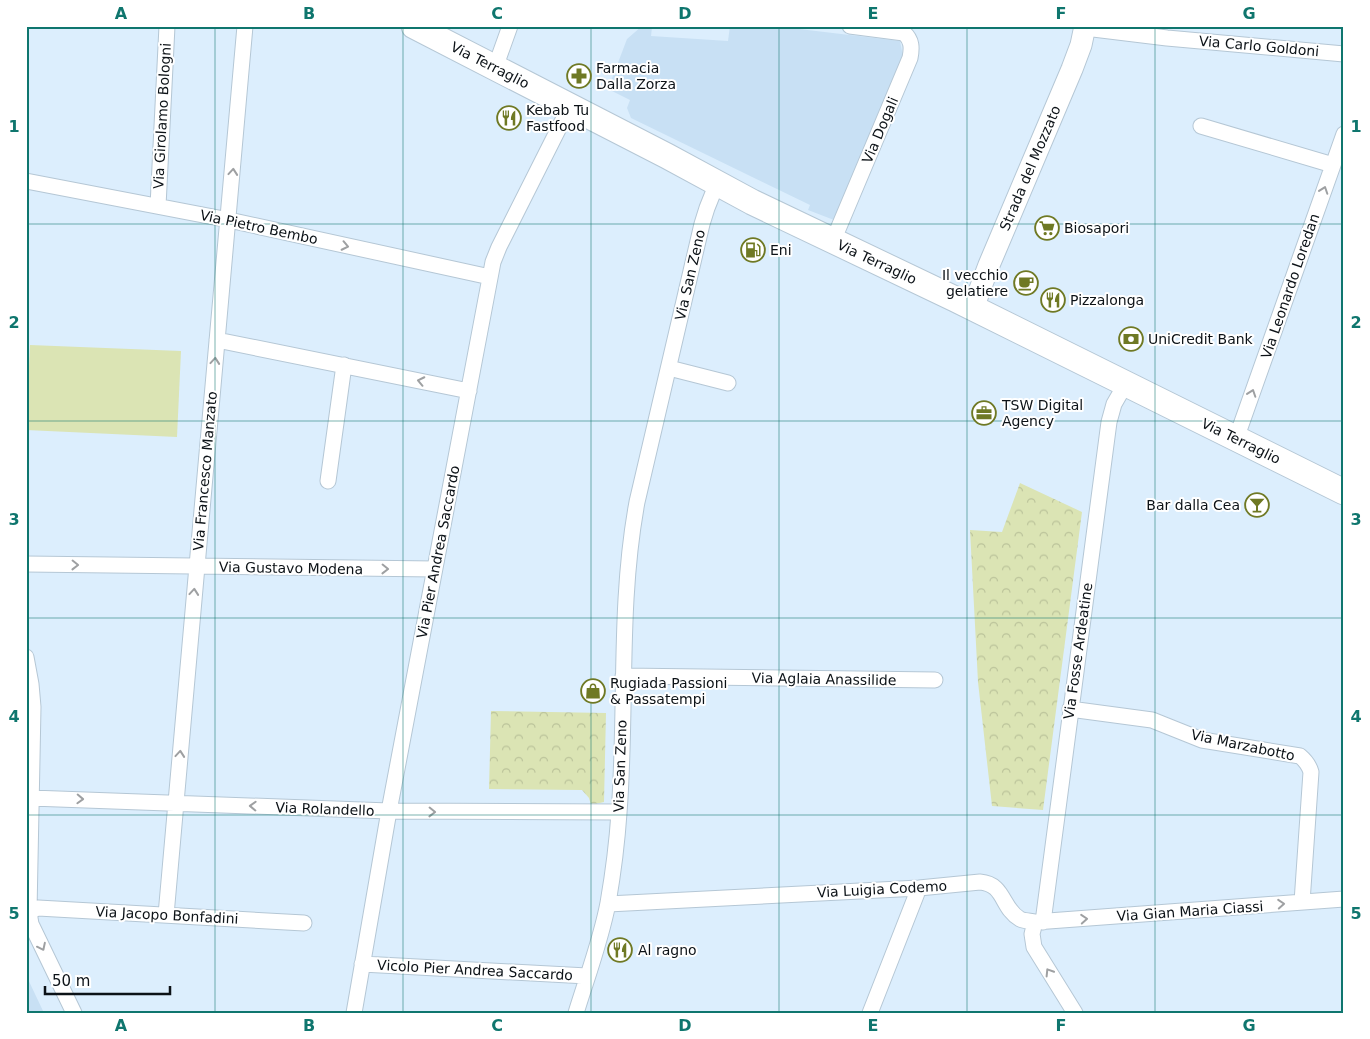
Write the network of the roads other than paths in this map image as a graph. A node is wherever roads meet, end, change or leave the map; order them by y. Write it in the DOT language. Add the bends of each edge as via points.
graph roads {
  1 [pos="167,26"];
  2 [pos="245,26"];
  3 [pos="414,26"];
  4 [pos="510,26"];
  5 [pos="850,26"];
  6 [pos="1085,27"];
  7 [pos="888,28"];
  8 [pos="1344,54"];
  9 [pos="495,68"];
  10 [pos="570,106"];
  11 [pos="1201,126"];
  12 [pos="1344,134"];
  13 [pos="1333,165"];
  14 [pos="26,181"];
  15 [pos="717,183"];
  16 [pos="158,206"];
  17 [pos="229,220"];
  18 [pos="833,241"];
  19 [pos="490,277"];
  20 [pos="974,308"];
  21 [pos="217,340"];
  22 [pos="344,365"];
  23 [pos="668,368"];
  24 [pos="728,383"];
  25 [pos="1126,385"];
  26 [pos="469,391"];
  27 [pos="1236,439"];
  28 [pos="328,481"];
  29 [pos="1344,492"];
  30 [pos="26,564"];
  31 [pos="196,566"];
  32 [pos="435,569"];
  33 [pos="26,657"];
  34 [pos="623,676"];
  35 [pos="935,680"];
  36 [pos="1070,709"];
  37 [pos="31,798"];
  38 [pos="175,803"];
  39 [pos="389,811"];
  40 [pos="619,812"];
  41 [pos="919,888"];
  42 [pos="1344,899"];
  43 [pos="1302,902"];
  44 [pos="608,904"];
  45 [pos="29,912"];
  46 [pos="166,915"];
  47 [pos="1039,922"];
  48 [pos="304,923"];
  49 [pos="362,964"];
  50 [pos="587,976"];
  51 [pos="74,1013"];
  52 [pos="354,1013"];
  53 [pos="576,1013"];
  54 [pos="870,1013"];
  55 [pos="1076,1013"];
  1 -- 16 [label="street, Via Girolamo Bologni"];
  17 -- 2 [label="street, Via Francesco Manzato, one-way"];
  3 -- 9 [label="main road, Via Terraglio"];
  4 -- 9 [label="street"];
  5 -- 7 [label="street, Via Dogali"];
  6 -- 8 [label="street, Via Carlo Goldoni"];
  6 -- 20 [label="street, Strada del Mozzato" via="1072,69"];
  7 -- 18 [label="street, Via Dogali" via="908,36 910,58"];
  9 -- 10 [label="main road, Via Terraglio"];
  10 -- 15 [label="main road, Via Terraglio"];
  10 -- 19 [label="street, Via Pier Andrea Saccardo" via="499,247"];
  11 -- 13 [label="street"];
  12 -- 13 [label="street, Via Leonardo Loredan"];
  27 -- 13 [label="street, Via Leonardo Loredan, one-way"];
  14 -- 16 [label="street, Via Pietro Bembo"];
  15 -- 18 [label="main road, Via Terraglio"];
  15 -- 23 [label="street, Via San Zeno" via="707,208"];
  16 -- 17 [label="street, Via Pietro Bembo"];
  17 -- 19 [label="street, Via Pietro Bembo, one-way"];
  17 -- 21 [label="street, Via Francesco Manzato"];
  18 -- 20 [label="main road, Via Terraglio"];
  19 -- 26 [label="street, Via Pier Andrea Saccardo"];
  20 -- 25 [label="main road, Via Terraglio"];
  21 -- 22 [label="street"];
  31 -- 21 [label="street, Via Francesco Manzato, one-way"];
  26 -- 22 [label="street, one-way"];
  22 -- 28 [label="street"];
  23 -- 24 [label="street"];
  23 -- 34 [label="street, Via San Zeno" via="631,536"];
  25 -- 27 [label="main road, Via Terraglio"];
  25 -- 36 [label="street, Via Fosse Ardeatine" via="1114,404 1109,422"];
  26 -- 32 [label="street, Via Pier Andrea Saccardo"];
  27 -- 29 [label="main road, Via Terraglio"];
  30 -- 31 [label="street, Via Gustavo Modena, one-way"];
  31 -- 32 [label="street, Via Gustavo Modena, one-way"];
  38 -- 31 [label="street, Via Francesco Manzato, one-way"];
  32 -- 39 [label="street, Via Pier Andrea Saccardo"];
  33 -- 37 [label="street" via="33,707"];
  34 -- 35 [label="street, Via Aglaia Anassilide"];
  34 -- 40 [label="street, Via San Zeno"];
  36 -- 43 [label="street, Via Marzabotto" via="1152,720 1202,740 1300,756 1305,760 1311,772"];
  36 -- 47 [label="street, Via Fosse Ardeatine"];
  37 -- 38 [label="street, Via Rolandello, one-way"];
  37 -- 45 [label="street"];
  39 -- 38 [label="street, Via Rolandello, one-way"];
  38 -- 46 [label="street, Via Francesco Manzato"];
  39 -- 40 [label="street, Via Rolandello, one-way"];
  39 -- 49 [label="street, Via Pier Andrea Saccardo"];
  40 -- 44 [label="street, Via San Zeno"];
  41 -- 44 [label="street, Via Luigia Codemo"];
  41 -- 47 [label="street, Via Luigia Codemo" via="988,883 1000,893 1010,912 1021,920"];
  41 -- 54 [label="street"];
  42 -- 43 [label="street, Via Gian Maria Ciassi"];
  47 -- 43 [label="street, Via Gian Maria Ciassi, one-way"];
  44 -- 50 [label="street, Via San Zeno"];
  45 -- 46 [label="street, Via Jacopo Bonfadini" via="38,908"];
  45 -- 51 [label="street, one-way" via="31,924"];
  46 -- 48 [label="street, Via Jacopo Bonfadini"];
  55 -- 47 [label="street, one-way" via="1034,947 1032,934"];
  49 -- 50 [label="street, Vicolo Pier Andrea Saccardo"];
  49 -- 52 [label="street, Via Pier Andrea Saccardo"];
  50 -- 53 [label="street, Via San Zeno"];
}
